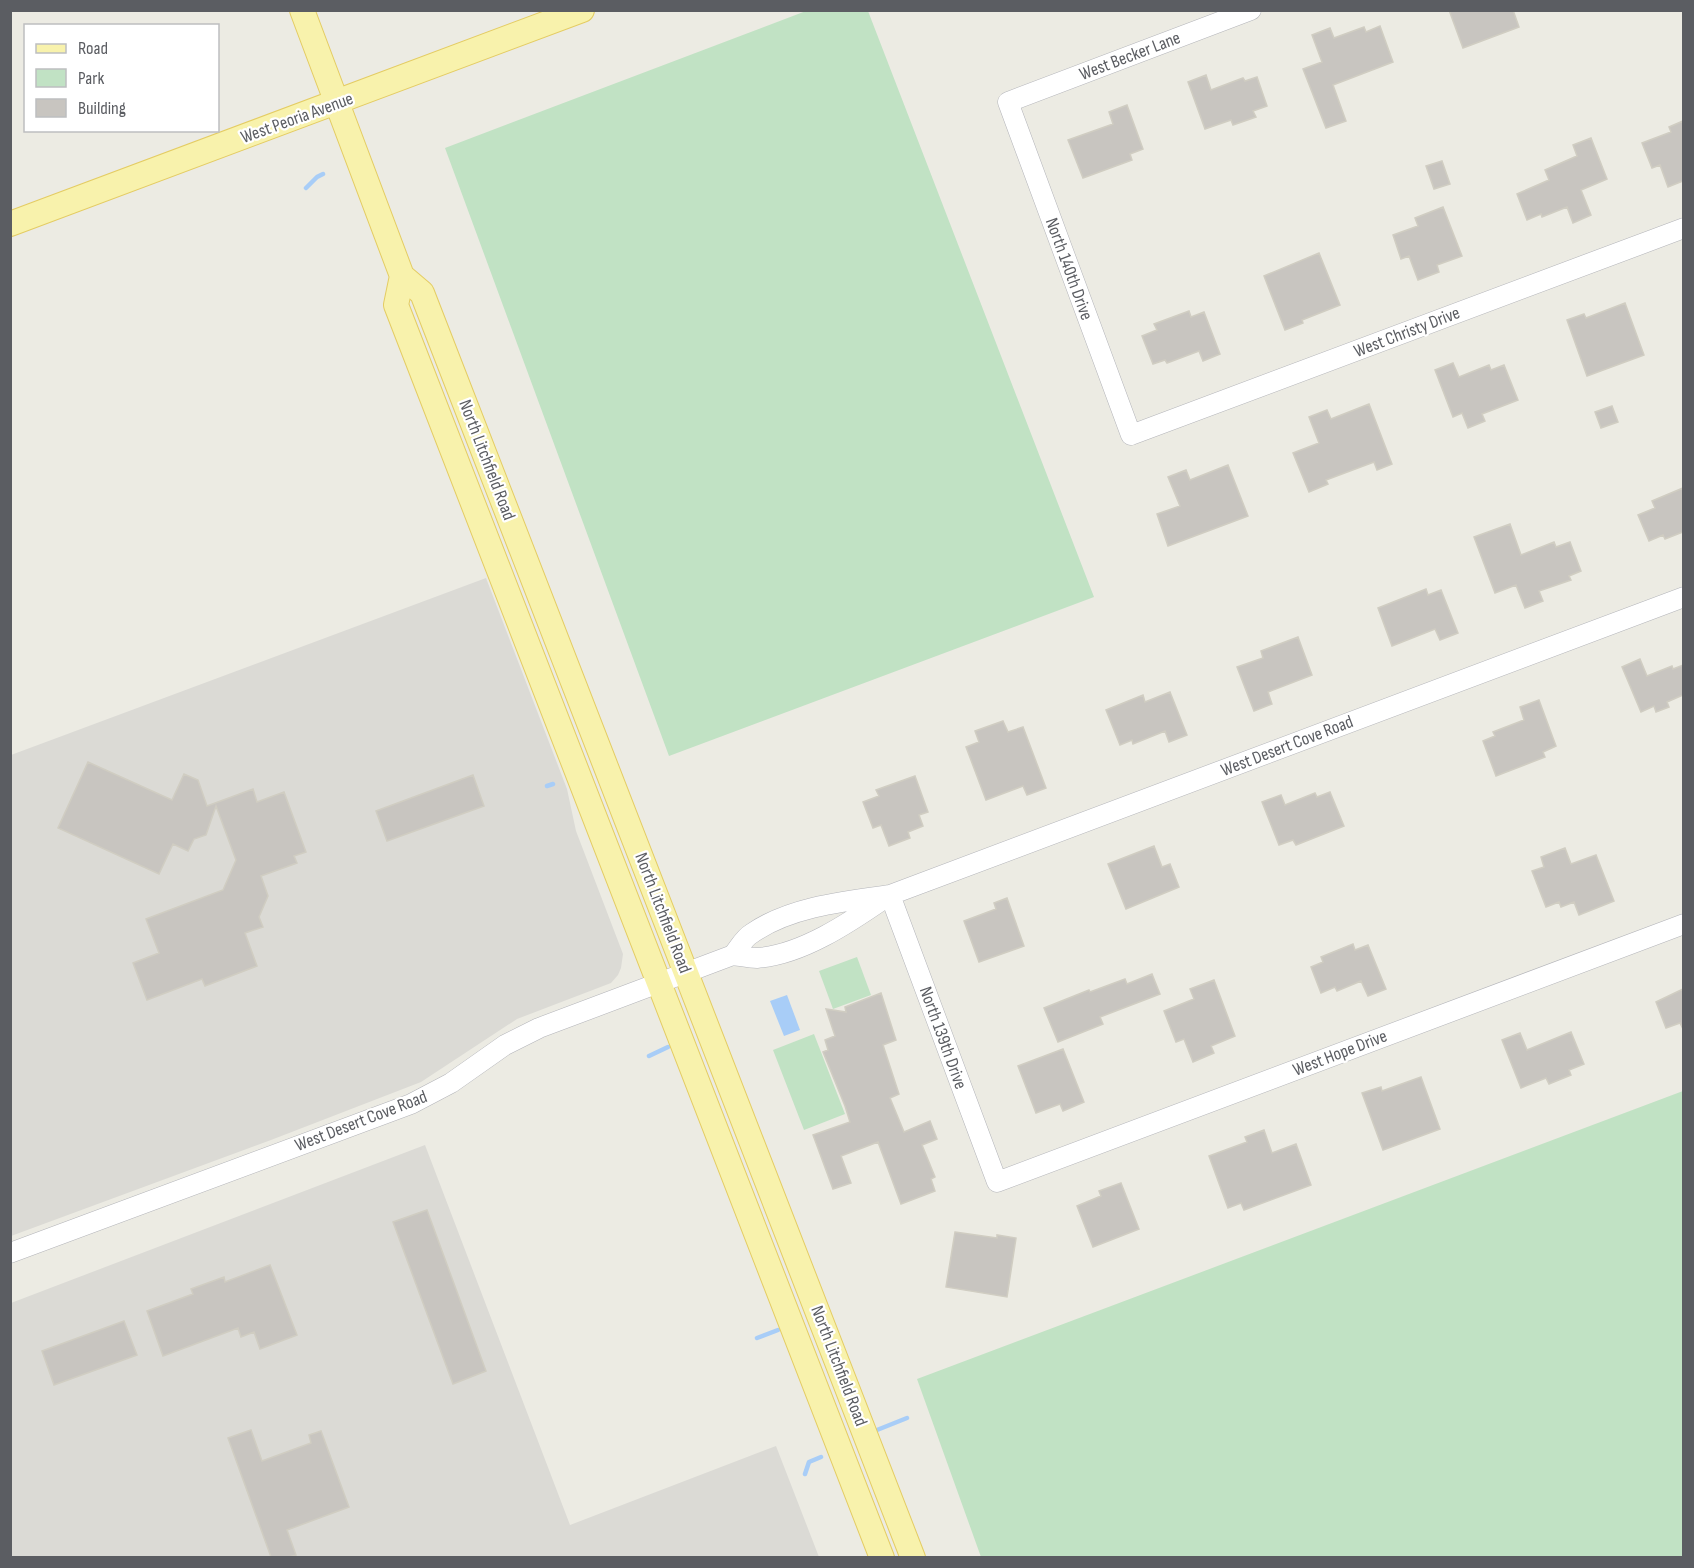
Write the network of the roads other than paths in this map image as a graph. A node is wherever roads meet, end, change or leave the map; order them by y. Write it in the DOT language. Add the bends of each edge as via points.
graph roads {
  1 [pos="302,10"];
  2 [pos="582,10"];
  3 [pos="1251,10"];
  4 [pos="1008,102"];
  5 [pos="337,103"];
  6 [pos="10,225"];
  7 [pos="1683,228"];
  8 [pos="402,276"];
  9 [pos="1131,435"];
  10 [pos="1683,597"];
  11 [pos="538,672"];
  12 [pos="598,744"];
  13 [pos="890,895"];
  14 [pos="1683,924"];
  15 [pos="734,955"];
  16 [pos="686,973"];
  17 [pos="659,982"];
  18 [pos="997,1182"];
  19 [pos="10,1253"];
  20 [pos="848,1469"];
  21 [pos="882,1557"];
  22 [pos="900,1557"];
  23 [pos="913,1557"];
  1 -- 5 [label="main road, North Litchfield Road"];
  2 -- 5 [label="main road, West Peoria Avenue"];
  3 -- 4 [label="street, West Becker Lane"];
  4 -- 9 [label="street, North 140th Drive"];
  5 -- 6 [label="main road, West Peoria Avenue"];
  5 -- 8 [label="main road, North Litchfield Road"];
  7 -- 9 [label="street, West Christy Drive"];
  8 -- 11 [label="main road, North Litchfield Road" via="396,305"];
  8 -- 12 [label="main road, North Litchfield Road" via="422,293"];
  10 -- 13 [label="street, West Desert Cove Road"];
  11 -- 12 [label="main road" via="558,679 580,733"];
  11 -- 17 [label="main road, North Litchfield Road"];
  12 -- 16 [label="main road, North Litchfield Road"];
  13 -- 15 [label="street, West Desert Cove Road" via="825,936 779,954 755,958"];
  13 -- 15 [label="street, West Desert Cove Road" via="843,901 785,918 750,934"];
  13 -- 18 [label="street, North 139th Drive"];
  14 -- 18 [label="street, West Hope Drive"];
  15 -- 16 [label="street, West Desert Cove Road"];
  16 -- 17 [label="street, West Desert Cove Road"];
  16 -- 23 [label="main road, North Litchfield Road"];
  17 -- 19 [label="street, West Desert Cove Road" via="528,1033 411,1104"];
  17 -- 20 [label="main road, North Litchfield Road"];
  20 -- 21 [label="main road, North Litchfield Road"];
  20 -- 22 [label="main road" via="872,1487"];
}
